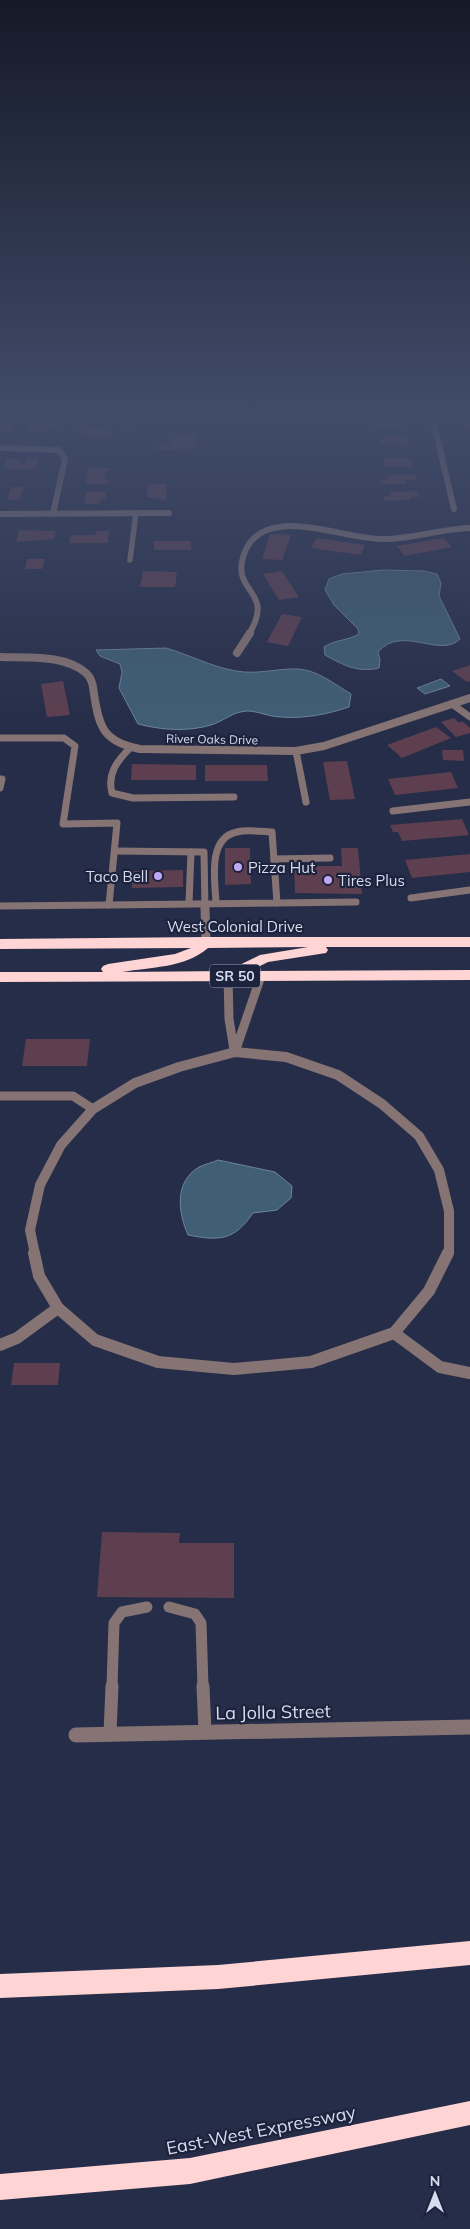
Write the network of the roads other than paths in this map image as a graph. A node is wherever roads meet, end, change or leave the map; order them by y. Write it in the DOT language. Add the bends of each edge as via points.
graph roads {
  1 [pos="135,519"];
  2 [pos="470,528"];
  3 [pos="130,560"];
  4 [pos="237,653"];
  5 [pos="0,656"];
  6 [pos="470,698"];
  7 [pos="452,704"];
  8 [pos="470,717"];
  9 [pos="0,738"];
  10 [pos="130,748"];
  11 [pos="296,752"];
  12 [pos="0,779"];
  13 [pos="0,788"];
  14 [pos="234,797"];
  15 [pos="306,802"];
  16 [pos="470,802"];
  17 [pos="393,811"];
  18 [pos="115,851"];
  19 [pos="191,852"];
  20 [pos="330,858"];
  21 [pos="274,859"];
  22 [pos="470,890"];
  23 [pos="411,898"];
  24 [pos="356,902"];
  25 [pos="189,903"];
  26 [pos="205,903"];
  27 [pos="216,903"];
  28 [pos="278,903"];
  29 [pos="109,905"];
  30 [pos="0,906"];
  31 [pos="206,942"];
  32 [pos="382,942"];
  33 [pos="470,942"];
  34 [pos="0,944"];
  35 [pos="470,975"];
  36 [pos="50,976"];
  37 [pos="228,976"];
  38 [pos="261,976"];
  39 [pos="0,977"];
  40 [pos="234,1052"];
  41 [pos="0,1096"];
  42 [pos="93,1109"];
  43 [pos="58,1308"];
  44 [pos="394,1333"];
  45 [pos="0,1345"];
  46 [pos="470,1372"];
  47 [pos="147,1607"];
  48 [pos="169,1607"];
  49 [pos="470,1727"];
  50 [pos="205,1732"];
  51 [pos="76,1734"];
  52 [pos="110,1734"];
  53 [pos="470,1953"];
  54 [pos="0,1986"];
  55 [pos="470,2113"];
  56 [pos="0,2187"];
  1 -- 3 [label="lane"];
  2 -- 4 [label="street" via="372,539 283,527 253,536 240,567 242,577 259,605 259,614"];
  5 -- 10 [label="street, River Oaks Drive" via="54,660 85,672 92,681 99,722 107,737"];
  6 -- 7 [label="street, River Oaks Drive"];
  7 -- 8 [label="lane"];
  7 -- 11 [label="street, River Oaks Drive"];
  9 -- 18 [label="lane" via="64,738 75,746 64,824 117,823"];
  10 -- 11 [label="street, River Oaks Drive"];
  10 -- 14 [label="lane" via="113,766 112,793 133,798"];
  11 -- 15 [label="lane"];
  12 -- 13 [label="lane"];
  16 -- 17 [label="lane"];
  18 -- 19 [label="lane"];
  18 -- 29 [label="lane"];
  19 -- 25 [label="lane"];
  19 -- 26 [label="lane" via="204,852"];
  20 -- 21 [label="lane"];
  21 -- 27 [label="lane" via="272,832 235,832 224,837 216,850"];
  21 -- 28 [label="lane"];
  22 -- 23 [label="lane"];
  24 -- 28 [label="lane"];
  25 -- 26 [label="lane"];
  25 -- 29 [label="lane"];
  26 -- 27 [label="lane"];
  26 -- 31 [label="lane"];
  27 -- 28 [label="lane"];
  29 -- 30 [label="lane"];
  31 -- 32 [label="highway, West Colonial Drive / SR 50"];
  31 -- 34 [label="highway, West Colonial Drive / SR 50"];
  31 -- 36 [label="highway" via="192,954 176,959"];
  32 -- 33 [label="highway, West Colonial Drive / SR 50"];
  32 -- 37 [label="highway" via="265,958"];
  35 -- 38 [label="highway, SR 50"];
  36 -- 37 [label="highway, SR 50"];
  36 -- 39 [label="highway, SR 50"];
  37 -- 38 [label="highway, SR 50"];
  37 -- 40 [label="lane"];
  38 -- 40 [label="lane"];
  40 -- 42 [label="street" via="135,1082"];
  40 -- 44 [label="street" via="286,1057 338,1075 382,1104 419,1136 439,1170 448,1211 449,1250 429,1290"];
  41 -- 42 [label="lane" via="73,1096"];
  42 -- 43 [label="street" via="60,1145 40,1184 30,1230 39,1276"];
  43 -- 44 [label="street" via="95,1340 158,1362 234,1369 311,1362"];
  43 -- 45 [label="street" via="17,1338"];
  44 -- 46 [label="street" via="440,1367"];
  47 -- 52 [label="lane" via="122,1612 114,1623"];
  48 -- 50 [label="lane" via="195,1614 201,1622"];
  49 -- 50 [label="street, La Jolla Street"];
  50 -- 52 [label="street, La Jolla Street"];
  51 -- 52 [label="street, La Jolla Street"];
  53 -- 54 [label="highway" via="218,1977"];
  55 -- 56 [label="highway, East-West Expressway" via="190,2171"];
}
